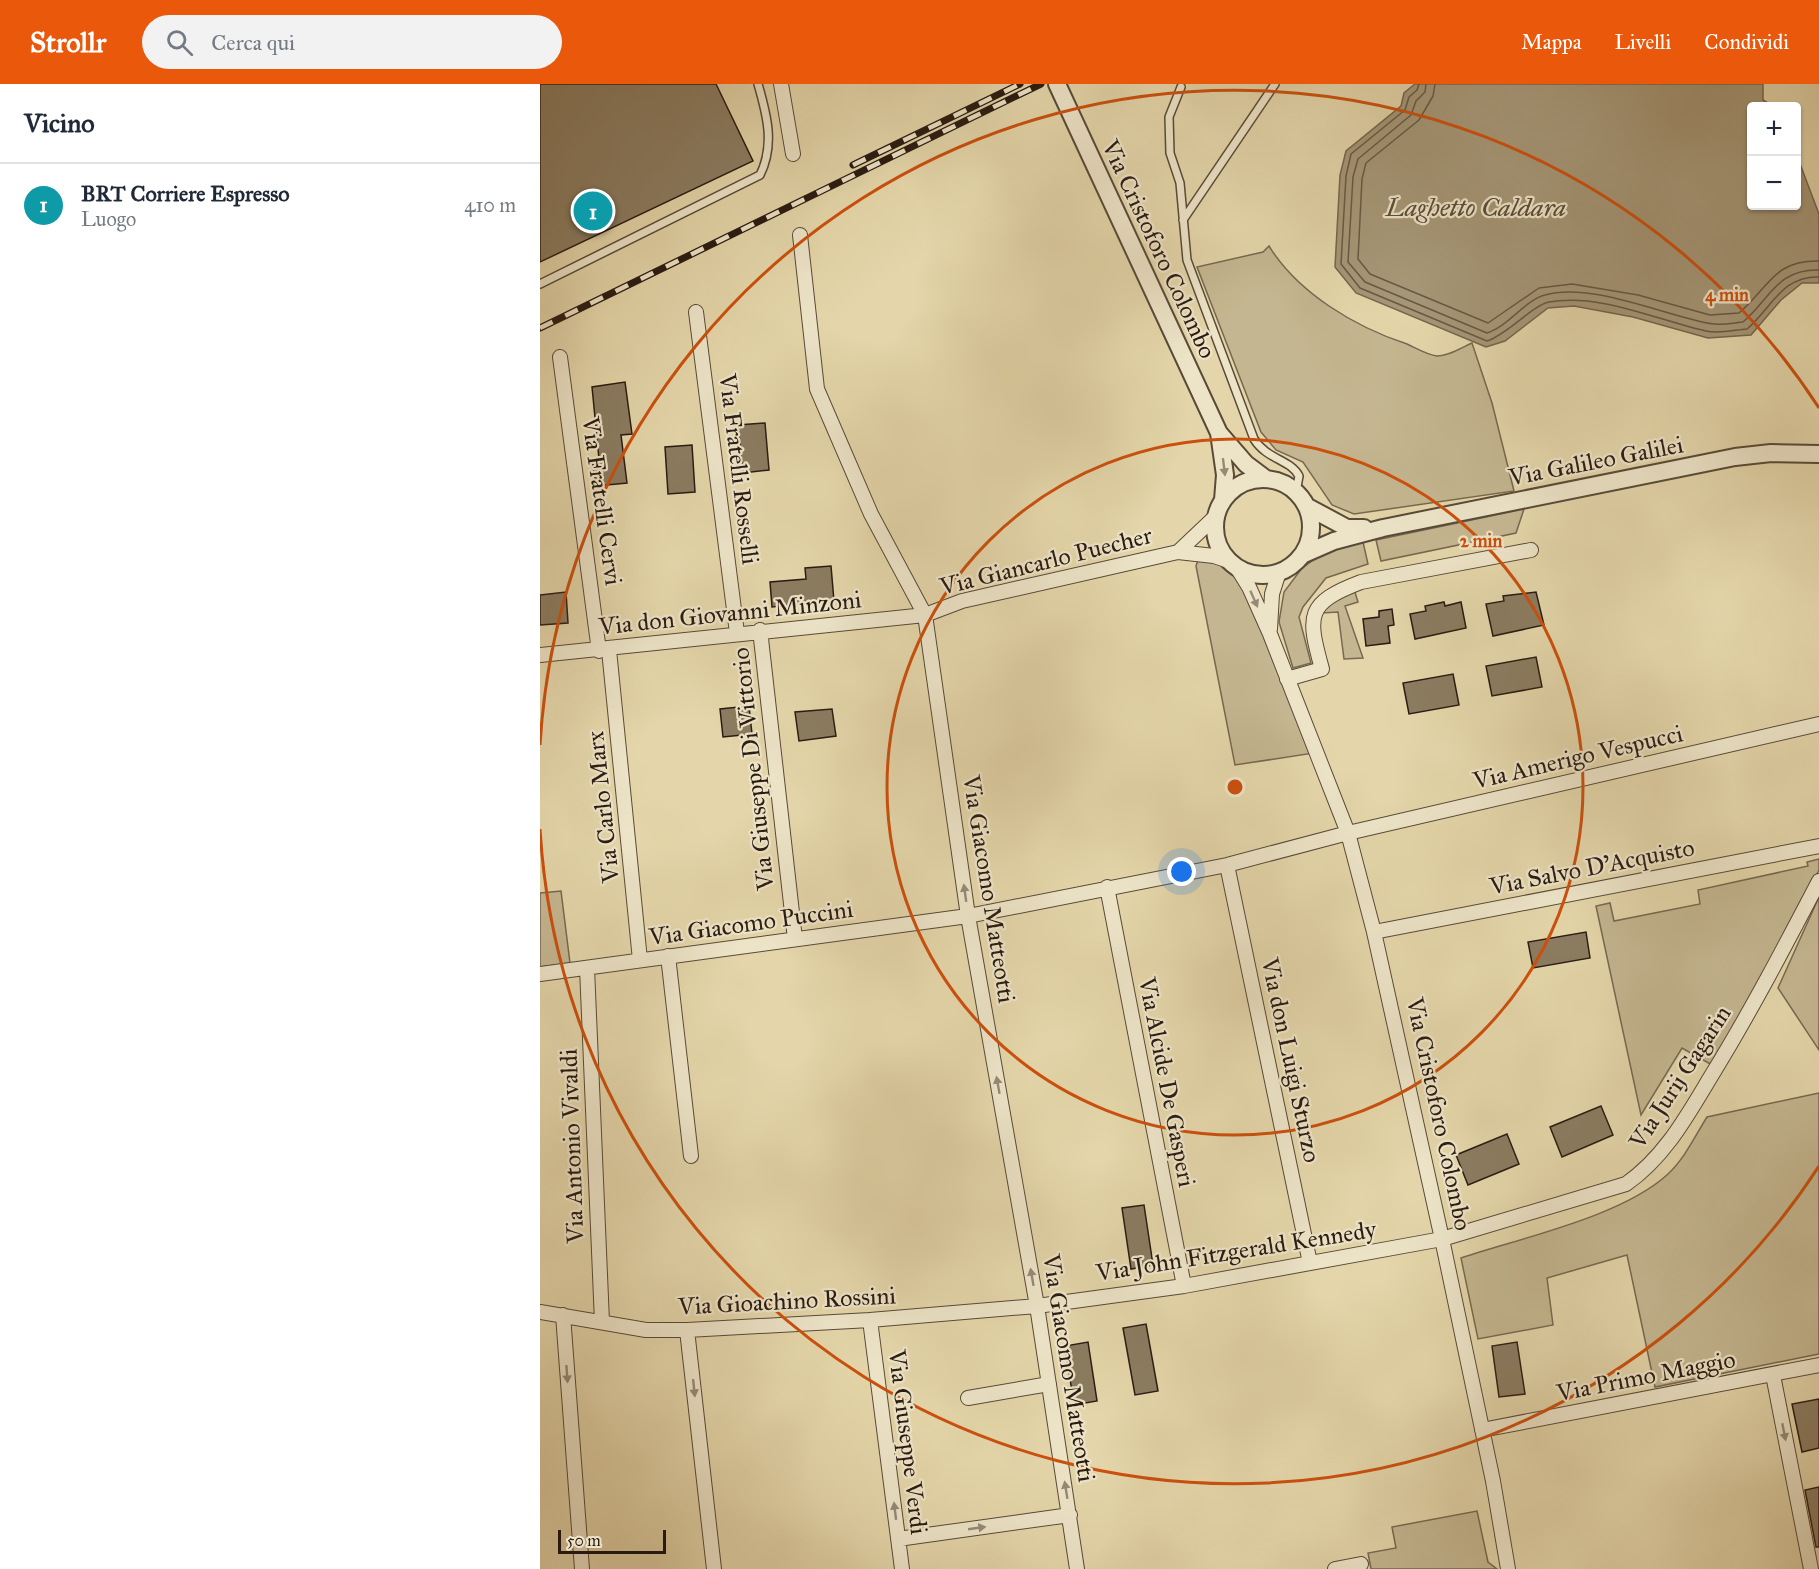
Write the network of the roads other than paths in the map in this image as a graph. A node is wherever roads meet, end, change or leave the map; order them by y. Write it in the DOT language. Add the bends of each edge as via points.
graph roads {
  1 [pos="758,84"];
  2 [pos="781,84"];
  3 [pos="1275,84"];
  4 [pos="1181,87"];
  5 [pos="1060,91"];
  6 [pos="793,154"];
  7 [pos="1183,220"];
  8 [pos="800,235"];
  9 [pos="540,284"];
  10 [pos="696,312"];
  11 [pos="560,357"];
  12 [pos="1219,434"];
  13 [pos="1819,454"];
  14 [pos="1266,479"];
  15 [pos="1296,492"];
  16 [pos="1306,506"];
  17 [pos="1219,508"];
  18 [pos="1383,528"];
  19 [pos="1532,549"];
  20 [pos="1178,552"];
  21 [pos="1302,555"];
  22 [pos="1232,564"];
  23 [pos="1279,572"];
  24 [pos="925,615"];
  25 [pos="760,630"];
  26 [pos="738,633"];
  27 [pos="1270,634"];
  28 [pos="604,650"];
  29 [pos="540,655"];
  30 [pos="1287,679"];
  31 [pos="1819,724"];
  32 [pos="1348,834"];
  33 [pos="1819,846"];
  34 [pos="1227,865"];
  35 [pos="1819,881"];
  36 [pos="1107,887"];
  37 [pos="968,916"];
  38 [pos="1374,932"];
  39 [pos="795,939"];
  40 [pos="668,956"];
  41 [pos="640,960"];
  42 [pos="587,968"];
  43 [pos="540,974"];
  44 [pos="691,1156"];
  45 [pos="1442,1239"];
  46 [pos="1310,1263"];
  47 [pos="1184,1286"];
  48 [pos="1037,1305"];
  49 [pos="540,1311"];
  50 [pos="563,1316"];
  51 [pos="870,1320"];
  52 [pos="602,1322"];
  53 [pos="687,1330"];
  54 [pos="1819,1365"];
  55 [pos="1773,1375"];
  56 [pos="1049,1384"];
  57 [pos="968,1398"];
  58 [pos="1482,1430"];
  59 [pos="1070,1515"];
  60 [pos="898,1539"];
  61 [pos="1361,1564"];
  62 [pos="582,1569"];
  63 [pos="714,1569"];
  64 [pos="902,1569"];
  65 [pos="1077,1569"];
  66 [pos="1335,1569"];
  67 [pos="1508,1569"];
  68 [pos="1810,1569"];
  1 -- 9 [label="lane" via="767,114 769,150 760,175"];
  2 -- 6 [label="street"];
  3 -- 7 [label="lane"];
  4 -- 7 [label="lane" via="1169,117 1170,153 1180,183"];
  5 -- 12 [label="street, Via Cristoforo Colombo"];
  7 -- 15 [label="lane" via="1192,277 1254,439 1272,458 1295,469 1299,476"];
  8 -- 24 [label="street, Via Giacomo Matteotti" via="817,389 871,514"];
  10 -- 26 [label="street, Via Fratelli Rosselli"];
  11 -- 28 [label="street, Via Fratelli Cervi"];
  12 -- 14 [label="street, Via Cristoforo Colombo"];
  12 -- 17 [label="street, Via Cristoforo Colombo, one-way" via="1225,475"];
  13 -- 18 [label="street, Via Galileo Galilei" via="1771,453 1735,458"];
  14 -- 15 [label="street"];
  14 -- 17 [label="street" via="1242,484"];
  15 -- 16 [label="street"];
  16 -- 18 [label="street, Via Galileo Galilei" via="1347,528"];
  16 -- 21 [label="street" via="1311,531"];
  17 -- 20 [label="street, Via Giancarlo Puecher"];
  17 -- 22 [label="street" via="1215,532 1220,548"];
  18 -- 21 [label="street, Via Galileo Galilei" via="1334,541"];
  19 -- 30 [label="street" via="1361,582 1335,592 1320,603 1312,616 1322,669"];
  20 -- 22 [label="street, Via Giancarlo Puecher" via="1214,556"];
  20 -- 24 [label="street, Via Giancarlo Puecher" via="962,601"];
  21 -- 23 [label="street"];
  22 -- 23 [label="street" via="1257,573"];
  22 -- 27 [label="street, Via Cristoforo Colombo, one-way" via="1249,587"];
  23 -- 27 [label="street, Via Cristoforo Colombo" via="1272,594"];
  24 -- 25 [label="street, Via don Giovanni Minzoni"];
  37 -- 24 [label="street, Via Giacomo Matteotti, one-way"];
  25 -- 26 [label="street, Via don Giovanni Minzoni"];
  25 -- 39 [label="street, Via Giuseppe Di Vittorio"];
  26 -- 28 [label="street, Via don Giovanni Minzoni"];
  27 -- 30 [label="street, Via Cristoforo Colombo"];
  28 -- 29 [label="street, Via don Giovanni Minzoni"];
  28 -- 41 [label="street, Via Carlo Marx"];
  30 -- 32 [label="street, Via Cristoforo Colombo"];
  31 -- 32 [label="street, Via Amerigo Vespucci"];
  32 -- 34 [label="street, Via Amerigo Vespucci"];
  32 -- 38 [label="street, Via Cristoforo Colombo"];
  33 -- 38 [label="street, Via Salvo D’Acquisto"];
  34 -- 36 [label="street, Via Amerigo Vespucci"];
  34 -- 46 [label="street, Via don Luigi Sturzo"];
  35 -- 45 [label="street, Via Jurij Gagarin" via="1749,1014 1683,1121 1648,1167 1626,1184"];
  36 -- 37 [label="street, Via Giacomo Puccini"];
  36 -- 47 [label="street, Via Alcide De Gasperi"];
  37 -- 39 [label="street, Via Giacomo Puccini"];
  48 -- 37 [label="street, Via Giacomo Matteotti, one-way"];
  38 -- 45 [label="street, Via Cristoforo Colombo"];
  39 -- 40 [label="street, Via Giacomo Puccini"];
  40 -- 41 [label="street, Via Giacomo Puccini"];
  40 -- 44 [label="street"];
  41 -- 42 [label="street, Via Giacomo Puccini"];
  42 -- 43 [label="street, Via Giacomo Puccini"];
  42 -- 52 [label="street, Via Antonio Vivaldi"];
  45 -- 46 [label="street, Via John Fitzgerald Kennedy"];
  45 -- 58 [label="street, Via Cristoforo Colombo"];
  46 -- 47 [label="street, Via John Fitzgerald Kennedy"];
  47 -- 48 [label="street, Via John Fitzgerald Kennedy"];
  48 -- 51 [label="street, Via Gioachino Rossini"];
  48 -- 56 [label="street, Via Giacomo Matteotti"];
  49 -- 50 [label="street, Via Gioachino Rossini"];
  50 -- 52 [label="street, Via Gioachino Rossini"];
  50 -- 62 [label="street, one-way"];
  51 -- 53 [label="street, Via Gioachino Rossini"];
  60 -- 51 [label="street, Via Giuseppe Verdi, one-way"];
  52 -- 53 [label="street, Via Gioachino Rossini" via="646,1330"];
  53 -- 63 [label="street, one-way"];
  54 -- 55 [label="street, Via Primo Maggio"];
  55 -- 58 [label="street, Via Primo Maggio"];
  55 -- 68 [label="street, one-way"];
  56 -- 57 [label="street"];
  59 -- 56 [label="street, Via Giacomo Matteotti, one-way"];
  58 -- 67 [label="street, Via Cristoforo Colombo"];
  60 -- 59 [label="street, one-way"];
  59 -- 65 [label="street, Via Giacomo Matteotti"];
  60 -- 64 [label="street, Via Giuseppe Verdi"];
  61 -- 66 [label="street"];
}
